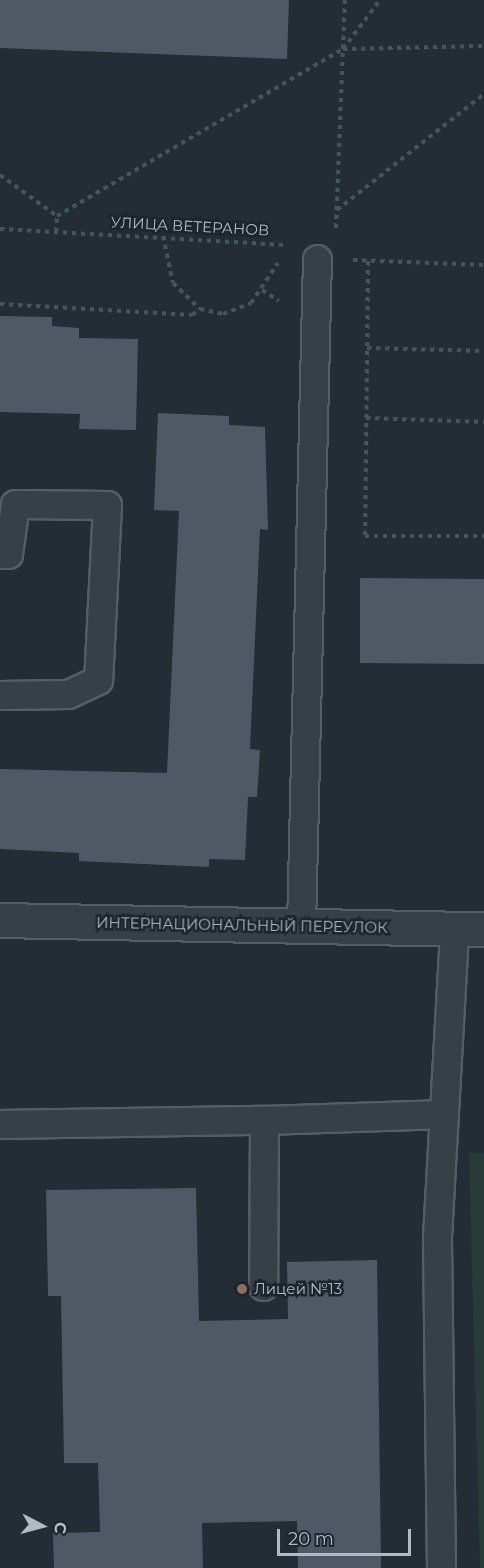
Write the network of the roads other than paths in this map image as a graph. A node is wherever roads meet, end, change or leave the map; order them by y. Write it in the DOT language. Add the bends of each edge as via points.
graph roads {
  1 [pos="326,259"];
  2 [pos="0,554"];
  3 [pos="0,694"];
  4 [pos="0,920"];
  5 [pos="302,926"];
  6 [pos="469,929"];
  7 [pos="444,1114"];
  8 [pos="264,1120"];
  9 [pos="0,1124"];
  10 [pos="263,1286"];
  11 [pos="441,1568"];
  1 -- 5 [label="lane"];
  2 -- 3 [label="lane" via="8,554 15,504 107,505 98,680 68,694"];
  4 -- 5 [label="street, ИНТЕРНАЦИОНАЛЬНЫЙ ПЕРЕУЛОК"];
  5 -- 6 [label="street, ИНТЕРНАЦИОНАЛЬНЫЙ ПЕРЕУЛОК"];
  6 -- 7 [label="lane"];
  7 -- 8 [label="lane"];
  7 -- 11 [label="lane" via="437,1237"];
  8 -- 9 [label="lane"];
  8 -- 10 [label="lane"];
}
